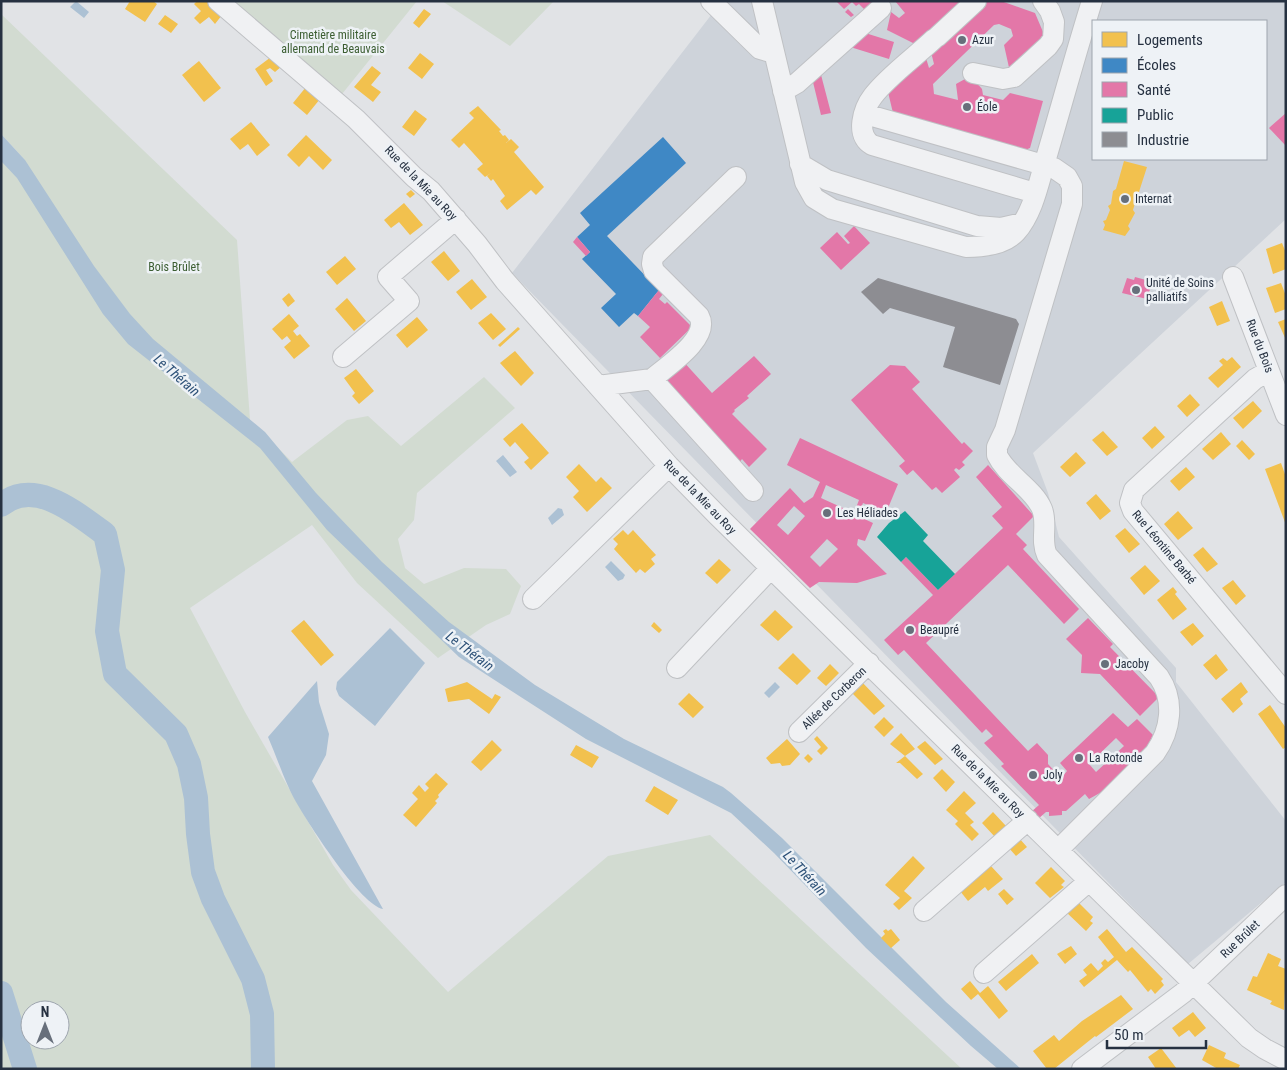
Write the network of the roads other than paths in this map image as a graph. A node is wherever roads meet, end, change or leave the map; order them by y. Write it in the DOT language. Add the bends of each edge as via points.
graph roads {
  1 [pos="218,1"];
  2 [pos="711,1"];
  3 [pos="762,1"];
  4 [pos="976,1"];
  5 [pos="1042,1"];
  6 [pos="1092,1"];
  7 [pos="881,8"];
  8 [pos="774,53"];
  9 [pos="972,73"];
  10 [pos="783,91"];
  11 [pos="865,114"];
  12 [pos="1044,165"];
  13 [pos="736,176"];
  14 [pos="1035,193"];
  15 [pos="456,219"];
  16 [pos="1233,276"];
  17 [pos="343,357"];
  18 [pos="1269,371"];
  19 [pos="652,378"];
  20 [pos="598,386"];
  21 [pos="1284,404"];
  22 [pos="669,466"];
  23 [pos="753,491"];
  24 [pos="771,568"];
  25 [pos="533,599"];
  26 [pos="869,663"];
  27 [pos="677,668"];
  28 [pos="1282,681"];
  29 [pos="799,732"];
  30 [pos="1028,820"];
  31 [pos="1058,850"];
  32 [pos="1089,881"];
  33 [pos="1286,895"];
  34 [pos="924,911"];
  35 [pos="984,973"];
  36 [pos="1194,983"];
  37 [pos="1276,1061"];
  38 [pos="1082,1069"];
  1 -- 15 [label="street, Rue de la Mie au Roy" via="367,128"];
  2 -- 8 [label="street" via="760,49"];
  3 -- 8 [label="street"];
  4 -- 11 [label="street" via="874,94"];
  5 -- 9 [label="street" via="1054,22 1053,39 1048,46 1011,78"];
  6 -- 12 [label="street"];
  7 -- 10 [label="street" via="797,83"];
  8 -- 10 [label="street"];
  10 -- 14 [label="street" via="808,190 825,206 958,246 974,247 1011,237 1022,223"];
  11 -- 12 [label="street"];
  11 -- 14 [label="street" via="862,133 872,145"];
  12 -- 14 [label="street"];
  12 -- 31 [label="street" via="1067,177 1072,186 1072,204 996,455 1042,508 1043,544 1047,555 1159,677 1168,695 1169,710 1166,734 1155,753"];
  13 -- 19 [label="street" via="653,257 654,271 699,316 702,324 695,342"];
  15 -- 17 [label="street" via="388,277 409,302"];
  15 -- 20 [label="street, Rue de la Mie au Roy" via="505,281"];
  16 -- 18 [label="street, Rue du Bois"];
  18 -- 21 [label="street, Rue du Bois"];
  18 -- 28 [label="street, Rue Léontine Barbé" via="1255,379 1134,490 1130,503 1133,511"];
  19 -- 20 [label="street"];
  19 -- 23 [label="street"];
  20 -- 22 [label="street, Rue de la Mie au Roy"];
  22 -- 24 [label="street, Rue de la Mie au Roy"];
  22 -- 25 [label="street"];
  24 -- 26 [label="street, Rue de la Mie au Roy"];
  24 -- 27 [label="street"];
  26 -- 29 [label="street, Allée de Corberon"];
  26 -- 30 [label="street, Rue de la Mie au Roy"];
  30 -- 31 [label="street, Rue de la Mie au Roy"];
  30 -- 34 [label="street"];
  31 -- 32 [label="street, Rue de la Mie au Roy"];
  32 -- 35 [label="street"];
  32 -- 36 [label="street, Rue de la Mie au Roy"];
  33 -- 36 [label="street, Rue Brûlet"];
  36 -- 37 [label="street, Rue de la Mie au Roy"];
  36 -- 38 [label="street, Rue Brûlet"];
}
